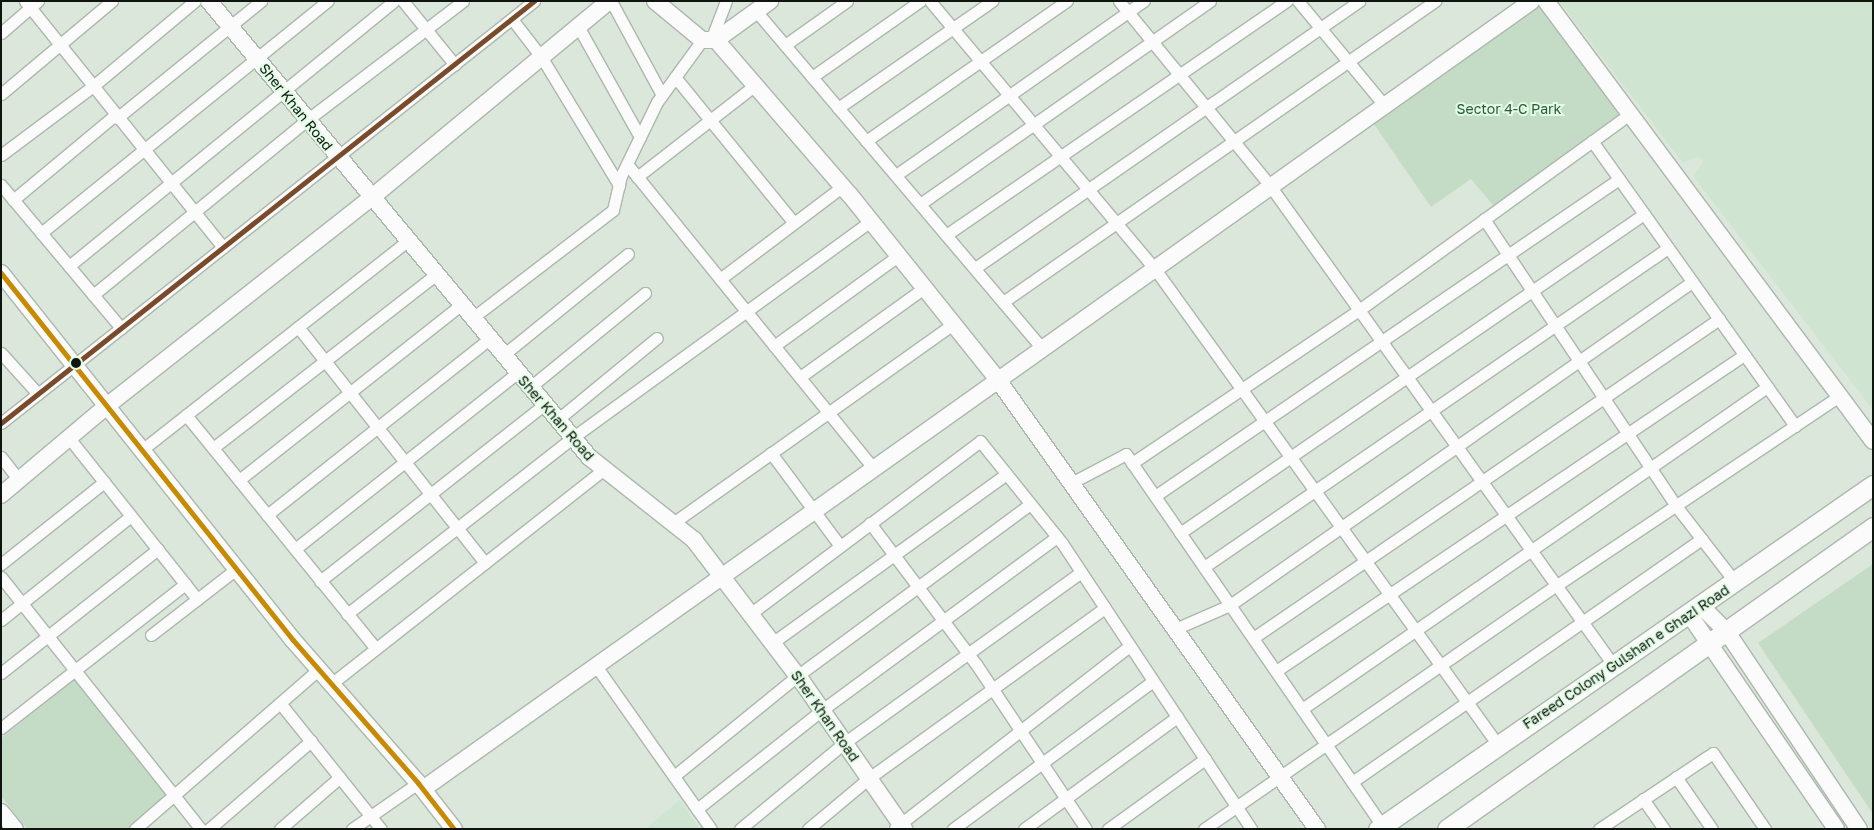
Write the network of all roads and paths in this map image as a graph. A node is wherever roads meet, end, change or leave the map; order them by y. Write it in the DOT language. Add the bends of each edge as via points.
graph roads {
  1 [pos="112,1"];
  2 [pos="195,1"];
  3 [pos="209,1"];
  4 [pos="261,1"];
  5 [pos="328,1"];
  6 [pos="394,1"];
  7 [pos="403,1"];
  8 [pos="463,1"];
  9 [pos="534,1"];
  10 [pos="610,1"];
  11 [pos="655,1"];
  12 [pos="726,1"];
  13 [pos="770,1"];
  14 [pos="847,1"];
  15 [pos="920,1"];
  16 [pos="930,1"];
  17 [pos="992,1"];
  18 [pos="1067,1"];
  19 [pos="1119,1"];
  20 [pos="1144,1"];
  21 [pos="1210,1"];
  22 [pos="1287,1"];
  23 [pos="1298,1"];
  24 [pos="1359,1"];
  25 [pos="1436,1"];
  26 [pos="1532,1"];
  27 [pos="1546,1"];
  28 [pos="31,4"];
  29 [pos="756,11"];
  30 [pos="1128,13"];
  31 [pos="512,19"];
  32 [pos="230,26"];
  33 [pos="578,28"];
  34 [pos="1320,28"];
  35 [pos="952,29"];
  36 [pos="426,30"];
  37 [pos="1,33"];
  38 [pos="710,40"];
  39 [pos="1152,42"];
  40 [pos="59,45"];
  41 [pos="785,45"];
  42 [pos="542,58"];
  43 [pos="257,59"];
  44 [pos="980,62"];
  45 [pos="1349,62"];
  46 [pos="455,65"];
  47 [pos="1179,75"];
  48 [pos="675,77"];
  49 [pos="812,77"];
  50 [pos="755,85"];
  51 [pos="92,87"];
  52 [pos="283,91"];
  53 [pos="1,94"];
  54 [pos="662,95"];
  55 [pos="1008,96"];
  56 [pos="1385,106"];
  57 [pos="838,108"];
  58 [pos="1206,108"];
  59 [pos="1631,112"];
  60 [pos="116,116"];
  61 [pos="307,120"];
  62 [pos="710,120"];
  63 [pos="1032,125"];
  64 [pos="640,137"];
  65 [pos="866,141"];
  66 [pos="1592,141"];
  67 [pos="1234,142"];
  68 [pos="144,150"];
  69 [pos="1,155"];
  70 [pos="338,158"];
  71 [pos="1059,158"];
  72 [pos="627,164"];
  73 [pos="896,175"];
  74 [pos="637,177"];
  75 [pos="1619,179"];
  76 [pos="170,183"];
  77 [pos="619,185"];
  78 [pos="1,186"];
  79 [pos="843,186"];
  80 [pos="1271,187"];
  81 [pos="1086,190"];
  82 [pos="371,198"];
  83 [pos="13,200"];
  84 [pos="920,204"];
  85 [pos="194,212"];
  86 [pos="1644,214"];
  87 [pos="1484,219"];
  88 [pos="871,221"];
  89 [pos="794,223"];
  90 [pos="1115,226"];
  91 [pos="41,233"];
  92 [pos="946,235"];
  93 [pos="407,242"];
  94 [pos="224,247"];
  95 [pos="1668,248"];
  96 [pos="628,254"];
  97 [pos="1508,255"];
  98 [pos="898,256"];
  99 [pos="69,266"];
  100 [pos="974,268"];
  101 [pos="1155,269"];
  102 [pos="1,273"];
  103 [pos="435,275"];
  104 [pos="720,279"];
  105 [pos="1692,282"];
  106 [pos="924,288"];
  107 [pos="1533,291"];
  108 [pos="645,293"];
  109 [pos="93,295"];
  110 [pos="1003,302"];
  111 [pos="459,306"];
  112 [pos="1359,310"];
  113 [pos="746,311"];
  114 [pos="471,319"];
  115 [pos="1719,319"];
  116 [pos="953,324"];
  117 [pos="1556,325"];
  118 [pos="298,326"];
  119 [pos="121,328"];
  120 [pos="658,338"];
  121 [pos="488,340"];
  122 [pos="1382,341"];
  123 [pos="774,346"];
  124 [pos="1043,349"];
  125 [pos="1,353"];
  126 [pos="1744,355"];
  127 [pos="502,356"];
  128 [pos="325,361"];
  129 [pos="1579,361"];
  130 [pos="75,364"];
  131 [pos="6,367"];
  132 [pos="517,373"];
  133 [pos="800,377"];
  134 [pos="1407,377"];
  135 [pos="998,380"];
  136 [pos="1767,387"];
  137 [pos="529,388"];
  138 [pos="1242,390"];
  139 [pos="350,392"];
  140 [pos="38,394"];
  141 [pos="1841,396"];
  142 [pos="1604,398"];
  143 [pos="544,404"];
  144 [pos="108,405"];
  145 [pos="1431,410"];
  146 [pos="828,413"];
  147 [pos="186,415"];
  148 [pos="557,420"];
  149 [pos="1265,421"];
  150 [pos="1,423"];
  151 [pos="1795,426"];
  152 [pos="378,427"];
  153 [pos="1628,433"];
  154 [pos="69,438"];
  155 [pos="572,438"];
  156 [pos="1873,441"];
  157 [pos="1457,446"];
  158 [pos="213,448"];
  159 [pos="142,449"];
  160 [pos="771,453"];
  161 [pos="1,457"];
  162 [pos="1290,457"];
  163 [pos="405,462"];
  164 [pos="1132,463"];
  165 [pos="1651,467"];
  166 [pos="874,469"];
  167 [pos="604,470"];
  168 [pos="1006,474"];
  169 [pos="19,480"];
  170 [pos="239,480"];
  171 [pos="1482,481"];
  172 [pos="104,482"];
  173 [pos="1071,483"];
  174 [pos="1873,485"];
  175 [pos="1315,491"];
  176 [pos="430,494"];
  177 [pos="1,495"];
  178 [pos="1155,496"];
  179 [pos="1030,504"];
  180 [pos="1676,506"];
  181 [pos="814,511"];
  182 [pos="267,515"];
  183 [pos="1506,515"];
  184 [pos="131,516"];
  185 [pos="673,523"];
  186 [pos="870,523"];
  187 [pos="1341,527"];
  188 [pos="1873,527"];
  189 [pos="457,528"];
  190 [pos="1180,533"];
  191 [pos="1057,537"];
  192 [pos="1702,539"];
  193 [pos="840,546"];
  194 [pos="158,549"];
  195 [pos="295,549"];
  196 [pos="1531,550"];
  197 [pos="894,555"];
  198 [pos="1365,561"];
  199 [pos="485,563"];
  200 [pos="1,564"];
  201 [pos="1204,567"];
  202 [pos="236,569"];
  203 [pos="1081,572"];
  204 [pos="1,577"];
  205 [pos="722,577"];
  206 [pos="320,581"];
  207 [pos="1735,582"];
  208 [pos="185,584"];
  209 [pos="1557,585"];
  210 [pos="918,587"];
  211 [pos="1390,594"];
  212 [pos="197,599"];
  213 [pos="22,603"];
  214 [pos="1230,605"];
  215 [pos="1105,608"];
  216 [pos="1695,610"];
  217 [pos="347,614"];
  218 [pos="750,614"];
  219 [pos="1,620"];
  220 [pos="943,621"];
  221 [pos="1583,622"];
  222 [pos="1175,630"];
  223 [pos="1415,630"];
  224 [pos="1726,632"];
  225 [pos="151,635"];
  226 [pos="48,636"];
  227 [pos="1253,638"];
  228 [pos="772,643"];
  229 [pos="1710,643"];
  230 [pos="1130,646"];
  231 [pos="376,649"];
  232 [pos="968,654"];
  233 [pos="1441,665"];
  234 [pos="596,666"];
  235 [pos="1614,666"];
  236 [pos="75,670"];
  237 [pos="318,670"];
  238 [pos="1276,671"];
  239 [pos="1,673"];
  240 [pos="797,676"];
  241 [pos="1153,681"];
  242 [pos="331,684"];
  243 [pos="992,689"];
  244 [pos="1467,702"];
  245 [pos="280,703"];
  246 [pos="1302,709"];
  247 [pos="822,710"];
  248 [pos="1177,717"];
  249 [pos="1,728"];
  250 [pos="1020,731"];
  251 [pos="311,741"];
  252 [pos="844,743"];
  253 [pos="1327,745"];
  254 [pos="1498,745"];
  255 [pos="1205,759"];
  256 [pos="1042,763"];
  257 [pos="674,776"];
  258 [pos="340,777"];
  259 [pos="1280,777"];
  260 [pos="1676,777"];
  261 [pos="868,778"];
  262 [pos="1352,782"];
  263 [pos="421,786"];
  264 [pos="174,795"];
  265 [pos="1066,798"];
  266 [pos="1643,799"];
  267 [pos="1237,807"];
  268 [pos="697,809"];
  269 [pos="1,812"];
  270 [pos="371,816"];
  271 [pos="900,827"];
  272 [pos="1380,827"];
  273 [pos="1856,828"];
  274 [pos="15,829"];
  275 [pos="135,829"];
  276 [pos="201,829"];
  277 [pos="209,829"];
  278 [pos="280,829"];
  279 [pos="352,829"];
  280 [pos="381,829"];
  281 [pos="454,829"];
  282 [pos="711,829"];
  283 [pos="740,829"];
  284 [pos="808,829"];
  285 [pos="953,829"];
  286 [pos="1024,829"];
  287 [pos="1086,829"];
  288 [pos="1108,829"];
  289 [pos="1204,829"];
  290 [pos="1252,829"];
  291 [pos="1317,829"];
  292 [pos="1447,829"];
  293 [pos="1599,829"];
  294 [pos="1664,829"];
  295 [pos="1712,829"];
  296 [pos="1765,829"];
  297 [pos="1836,829"];
  1 -- 40 [label="street"];
  2 -- 51 [label="street"];
  3 -- 32 [label="street, Sher Khan Road"];
  4 -- 32 [label="street"];
  5 -- 43 [label="street"];
  6 -- 52 [label="street"];
  7 -- 36 [label="street"];
  8 -- 36 [label="street"];
  9 -- 31 [label="street"];
  10 -- 33 [label="street"];
  10 -- 54 [label="street"];
  11 -- 38 [label="street"];
  12 -- 38 [label="street"];
  13 -- 29 [label="street"];
  14 -- 41 [label="street"];
  15 -- 49 [label="street"];
  16 -- 35 [label="street"];
  17 -- 35 [label="street"];
  18 -- 44 [label="street"];
  19 -- 30 [label="street"];
  20 -- 30 [label="street"];
  21 -- 39 [label="street"];
  22 -- 47 [label="street"];
  23 -- 34 [label="street"];
  24 -- 34 [label="street"];
  25 -- 45 [label="street"];
  26 -- 56 [label="street"];
  27 -- 59 [label="street"];
  28 -- 37 [label="street"];
  28 -- 40 [label="street"];
  29 -- 38 [label="street"];
  29 -- 41 [label="street"];
  30 -- 39 [label="street"];
  30 -- 55 [label="street"];
  31 -- 42 [label="street"];
  31 -- 46 [label="street"];
  32 -- 43 [label="street, Sher Khan Road"];
  32 -- 60 [label="street"];
  33 -- 42 [label="street"];
  33 -- 64 [label="street"];
  34 -- 45 [label="street"];
  34 -- 58 [label="street"];
  35 -- 44 [label="street"];
  35 -- 57 [label="street"];
  36 -- 46 [label="street"];
  36 -- 61 [label="street"];
  38 -- 48 [label="street"];
  38 -- 50 [label="street"];
  39 -- 47 [label="street"];
  39 -- 63 [label="street"];
  40 -- 51 [label="street"];
  40 -- 53 [label="street"];
  41 -- 49 [label="street"];
  42 -- 77 [label="street"];
  42 -- 82 [label="street"];
  43 -- 52 [label="street, Sher Khan Road"];
  43 -- 68 [label="street"];
  44 -- 55 [label="street"];
  44 -- 65 [label="street"];
  45 -- 56 [label="street"];
  45 -- 67 [label="street"];
  46 -- 70 [label="street"];
  47 -- 58 [label="street"];
  47 -- 71 [label="street"];
  48 -- 54 [label="street"];
  48 -- 62 [label="street"];
  49 -- 57 [label="street"];
  50 -- 62 [label="street"];
  50 -- 79 [label="street"];
  51 -- 60 [label="street"];
  51 -- 69 [label="street"];
  52 -- 61 [label="street, Sher Khan Road"];
  52 -- 76 [label="street"];
  54 -- 64 [label="street"];
  55 -- 63 [label="street"];
  55 -- 73 [label="street"];
  56 -- 80 [label="street"];
  57 -- 65 [label="street"];
  58 -- 67 [label="street"];
  58 -- 81 [label="street"];
  59 -- 66 [label="street"];
  59 -- 141 [label="street"];
  60 -- 68 [label="street"];
  60 -- 83 [label="street"];
  61 -- 70 [label="street, Sher Khan Road"];
  61 -- 85 [label="street"];
  62 -- 74 [label="street"];
  62 -- 89 [label="street"];
  63 -- 71 [label="street"];
  63 -- 84 [label="street"];
  64 -- 72 [label="street"];
  65 -- 73 [label="street"];
  66 -- 75 [label="street"];
  66 -- 87 [label="street"];
  67 -- 80 [label="street"];
  67 -- 90 [label="street"];
  68 -- 76 [label="street"];
  68 -- 91 [label="street"];
  70 -- 82 [label="street, Sher Khan Road"];
  70 -- 94 [label="street"];
  71 -- 81 [label="street"];
  71 -- 92 [label="street"];
  72 -- 74 [label="street"];
  72 -- 77 [label="street"];
  73 -- 84 [label="street"];
  74 -- 104 [label="street"];
  75 -- 86 [label="street"];
  75 -- 97 [label="street"];
  76 -- 85 [label="street"];
  76 -- 99 [label="street"];
  77 -- 114 [label="street" via="613,210"];
  78 -- 83 [label="street"];
  79 -- 88 [label="street"];
  79 -- 89 [label="street"];
  80 -- 101 [label="street"];
  80 -- 112 [label="street"];
  81 -- 90 [label="street"];
  81 -- 100 [label="street"];
  82 -- 93 [label="street, Sher Khan Road"];
  82 -- 144 [label="street"];
  83 -- 91 [label="street"];
  84 -- 92 [label="street"];
  85 -- 94 [label="street"];
  85 -- 109 [label="street"];
  86 -- 95 [label="street"];
  86 -- 107 [label="street"];
  87 -- 97 [label="street"];
  87 -- 112 [label="street"];
  88 -- 98 [label="street"];
  88 -- 113 [label="street"];
  89 -- 104 [label="street"];
  90 -- 101 [label="street"];
  90 -- 110 [label="street"];
  91 -- 99 [label="street"];
  92 -- 100 [label="street"];
  93 -- 103 [label="street, Sher Khan Road"];
  93 -- 118 [label="street"];
  94 -- 119 [label="street"];
  95 -- 105 [label="street"];
  95 -- 117 [label="street"];
  96 -- 127 [label="street"];
  97 -- 107 [label="street"];
  97 -- 122 [label="street"];
  98 -- 106 [label="street"];
  98 -- 123 [label="street"];
  99 -- 109 [label="street"];
  100 -- 110 [label="street"];
  101 -- 124 [label="street"];
  101 -- 138 [label="street"];
  102 -- 130 [label="street"];
  103 -- 111 [label="street, Sher Khan Road"];
  103 -- 128 [label="street"];
  104 -- 113 [label="street"];
  105 -- 115 [label="street"];
  105 -- 129 [label="street"];
  106 -- 116 [label="street"];
  106 -- 133 [label="street"];
  107 -- 117 [label="street"];
  107 -- 134 [label="street"];
  108 -- 137 [label="street"];
  109 -- 119 [label="street"];
  110 -- 124 [label="street"];
  111 -- 114 [label="street, Sher Khan Road"];
  111 -- 139 [label="street"];
  112 -- 122 [label="street"];
  112 -- 138 [label="street"];
  113 -- 123 [label="street"];
  113 -- 155 [label="street"];
  114 -- 121 [label="street, Sher Khan Road"];
  115 -- 126 [label="street"];
  115 -- 142 [label="street"];
  116 -- 135 [label="street"];
  116 -- 146 [label="street"];
  117 -- 129 [label="street"];
  117 -- 145 [label="street"];
  118 -- 128 [label="street"];
  118 -- 147 [label="street"];
  119 -- 130 [label="street"];
  120 -- 148 [label="street"];
  121 -- 127 [label="street, Sher Khan Road"];
  121 -- 152 [label="street"];
  122 -- 134 [label="street"];
  122 -- 149 [label="street"];
  123 -- 133 [label="street"];
  124 -- 135 [label="street"];
  125 -- 131 [label="street"];
  126 -- 136 [label="street"];
  126 -- 153 [label="street"];
  127 -- 132 [label="street, Sher Khan Road"];
  128 -- 139 [label="street"];
  128 -- 158 [label="street"];
  129 -- 142 [label="street"];
  129 -- 157 [label="street"];
  130 -- 140 [label="street"];
  130 -- 144 [label="street"];
  131 -- 140 [label="street"];
  132 -- 137 [label="street, Sher Khan Road"];
  132 -- 163 [label="street"];
  133 -- 146 [label="street"];
  134 -- 145 [label="street"];
  134 -- 162 [label="street"];
  135 -- 166 [label="street"];
  135 -- 173 [label="street"];
  136 -- 151 [label="street"];
  136 -- 165 [label="street"];
  137 -- 143 [label="street, Sher Khan Road"];
  138 -- 149 [label="street"];
  138 -- 164 [label="street"];
  139 -- 152 [label="street"];
  139 -- 170 [label="street"];
  140 -- 150 [label="street"];
  141 -- 151 [label="street"];
  141 -- 156 [label="street"];
  142 -- 153 [label="street"];
  142 -- 171 [label="street"];
  143 -- 148 [label="street, Sher Khan Road"];
  143 -- 176 [label="street"];
  144 -- 154 [label="street"];
  144 -- 159 [label="street"];
  145 -- 157 [label="street"];
  145 -- 175 [label="street"];
  146 -- 160 [label="street"];
  146 -- 166 [label="street"];
  147 -- 158 [label="street"];
  147 -- 159 [label="street"];
  148 -- 155 [label="street, Sher Khan Road"];
  149 -- 162 [label="street"];
  149 -- 178 [label="street"];
  151 -- 180 [label="street"];
  152 -- 163 [label="street"];
  152 -- 182 [label="street"];
  153 -- 165 [label="street"];
  153 -- 183 [label="street"];
  154 -- 169 [label="street"];
  154 -- 172 [label="street"];
  155 -- 167 [label="street, Sher Khan Road"];
  155 -- 189 [label="street"];
  157 -- 171 [label="street"];
  157 -- 187 [label="street"];
  158 -- 170 [label="street"];
  159 -- 202 [label="street"];
  160 -- 181 [label="street"];
  160 -- 185 [label="street"];
  161 -- 169 [label="street"];
  162 -- 175 [label="street"];
  162 -- 190 [label="street"];
  163 -- 176 [label="street"];
  163 -- 195 [label="street"];
  164 -- 173 [label="street" via="1126,454"];
  164 -- 178 [label="street"];
  165 -- 180 [label="street"];
  165 -- 196 [label="street"];
  166 -- 181 [label="street"];
  167 -- 185 [label="street, Sher Khan Road"];
  167 -- 199 [label="street"];
  168 -- 179 [label="street"];
  168 -- 186 [label="street" via="980,440"];
  168 -- 197 [label="street"];
  169 -- 177 [label="street"];
  170 -- 182 [label="street"];
  171 -- 183 [label="street"];
  171 -- 198 [label="street"];
  172 -- 184 [label="street"];
  172 -- 200 [label="street"];
  173 -- 222 [label="street"];
  174 -- 207 [label="main road, Fareed Colony Gulshan e Ghazi Road"];
  175 -- 187 [label="street"];
  175 -- 201 [label="street"];
  176 -- 189 [label="street"];
  176 -- 206 [label="street"];
  178 -- 190 [label="street"];
  179 -- 191 [label="street"];
  179 -- 210 [label="street"];
  180 -- 192 [label="street"];
  180 -- 209 [label="street"];
  181 -- 193 [label="street"];
  181 -- 205 [label="street"];
  182 -- 195 [label="street"];
  183 -- 196 [label="street"];
  183 -- 211 [label="street"];
  184 -- 194 [label="street"];
  184 -- 213 [label="street"];
  185 -- 205 [label="street, Sher Khan Road" via="694,540"];
  186 -- 193 [label="street"];
  186 -- 197 [label="street"];
  187 -- 198 [label="street"];
  187 -- 214 [label="street"];
  188 -- 224 [label="main road"];
  189 -- 199 [label="street"];
  189 -- 217 [label="street"];
  190 -- 201 [label="street"];
  191 -- 203 [label="street"];
  191 -- 220 [label="street"];
  192 -- 207 [label="street"];
  192 -- 221 [label="street"];
  193 -- 218 [label="street"];
  194 -- 208 [label="street"];
  194 -- 226 [label="street"];
  195 -- 206 [label="street"];
  196 -- 209 [label="street"];
  196 -- 223 [label="street"];
  197 -- 210 [label="street"];
  197 -- 228 [label="street"];
  198 -- 211 [label="street"];
  198 -- 227 [label="street"];
  199 -- 231 [label="street"];
  201 -- 214 [label="street"];
  202 -- 212 [label="street"];
  202 -- 237 [label="street"];
  203 -- 215 [label="street"];
  203 -- 232 [label="street"];
  204 -- 213 [label="street"];
  205 -- 218 [label="street, Sher Khan Road"];
  205 -- 234 [label="street"];
  206 -- 217 [label="street"];
  207 -- 216 [label="main road, Fareed Colony Gulshan e Ghazi Road"];
  208 -- 212 [label="street"];
  208 -- 236 [label="street"];
  209 -- 221 [label="street"];
  209 -- 233 [label="street"];
  210 -- 220 [label="street"];
  210 -- 240 [label="street"];
  211 -- 223 [label="street"];
  211 -- 238 [label="street"];
  212 -- 225 [label="street"];
  213 -- 219 [label="street"];
  213 -- 226 [label="street"];
  214 -- 222 [label="street"];
  214 -- 227 [label="street"];
  215 -- 230 [label="street"];
  215 -- 243 [label="street"];
  216 -- 224 [label="street"];
  216 -- 229 [label="street"];
  216 -- 235 [label="main road, Fareed Colony Gulshan e Ghazi Road"];
  217 -- 231 [label="street"];
  218 -- 228 [label="street, Sher Khan Road"];
  220 -- 232 [label="street"];
  220 -- 247 [label="street"];
  221 -- 235 [label="street"];
  221 -- 244 [label="street"];
  222 -- 259 [label="street"];
  223 -- 233 [label="street"];
  223 -- 246 [label="street"];
  224 -- 229 [label="main road"];
  224 -- 273 [label="street"];
  226 -- 236 [label="street"];
  226 -- 239 [label="street"];
  227 -- 238 [label="street"];
  228 -- 240 [label="street, Sher Khan Road"];
  229 -- 292 [label="main road"];
  229 -- 297 [label="street"];
  230 -- 241 [label="street"];
  230 -- 250 [label="street"];
  231 -- 242 [label="street"];
  232 -- 243 [label="street"];
  232 -- 252 [label="street"];
  233 -- 244 [label="street"];
  233 -- 253 [label="street"];
  234 -- 257 [label="street"];
  234 -- 263 [label="street"];
  235 -- 254 [label="main road, Fareed Colony Gulshan e Ghazi Road"];
  236 -- 249 [label="street"];
  236 -- 264 [label="street"];
  237 -- 242 [label="street"];
  237 -- 245 [label="street"];
  238 -- 246 [label="street"];
  240 -- 247 [label="street, Sher Khan Road"];
  240 -- 257 [label="street"];
  241 -- 248 [label="street"];
  241 -- 256 [label="street"];
  242 -- 263 [label="street"];
  243 -- 250 [label="street"];
  243 -- 261 [label="street"];
  244 -- 254 [label="street"];
  244 -- 262 [label="street"];
  245 -- 251 [label="street"];
  245 -- 264 [label="street"];
  246 -- 253 [label="street"];
  247 -- 252 [label="street, Sher Khan Road"];
  247 -- 268 [label="street"];
  248 -- 255 [label="street"];
  248 -- 265 [label="street"];
  250 -- 256 [label="street"];
  250 -- 271 [label="street"];
  251 -- 258 [label="street"];
  251 -- 277 [label="street"];
  252 -- 261 [label="street, Sher Khan Road"];
  252 -- 283 [label="street"];
  253 -- 259 [label="street"];
  253 -- 262 [label="street"];
  254 -- 272 [label="main road, Fareed Colony Gulshan e Ghazi Road"];
  255 -- 267 [label="street"];
  255 -- 288 [label="street"];
  256 -- 265 [label="street"];
  256 -- 285 [label="street"];
  257 -- 268 [label="street"];
  258 -- 270 [label="street"];
  258 -- 278 [label="street"];
  259 -- 267 [label="street"];
  259 -- 291 [label="street"];
  260 -- 266 [label="street"];
  260 -- 295 [label="street"];
  260 -- 296 [label="street" via="1713,752"];
  261 -- 271 [label="street, Sher Khan Road"];
  261 -- 284 [label="street"];
  262 -- 272 [label="street"];
  263 -- 270 [label="street"];
  263 -- 281 [label="street"];
  264 -- 275 [label="street"];
  264 -- 276 [label="street"];
  265 -- 286 [label="street"];
  265 -- 287 [label="street"];
  266 -- 293 [label="street"];
  266 -- 294 [label="street"];
  267 -- 289 [label="street"];
  267 -- 290 [label="street"];
  268 -- 282 [label="street"];
  269 -- 274 [label="street"];
  270 -- 279 [label="street"];
  270 -- 280 [label="street"];
}
